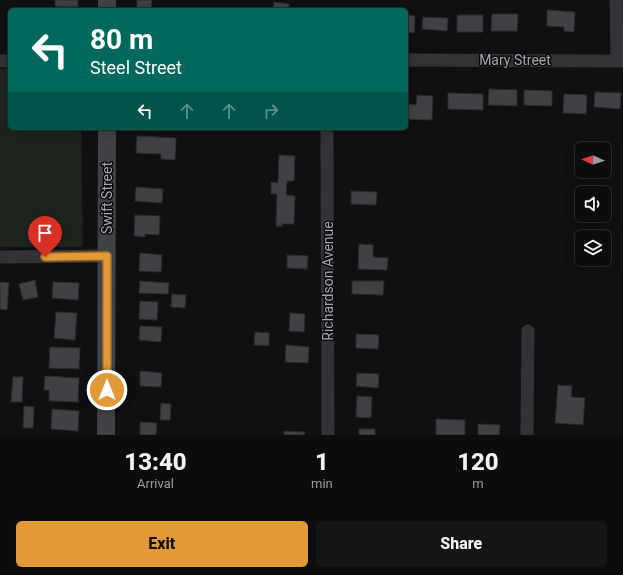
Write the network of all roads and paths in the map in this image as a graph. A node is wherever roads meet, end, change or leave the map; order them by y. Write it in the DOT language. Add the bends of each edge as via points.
graph roads {
  1 [pos="616,0"];
  2 [pos="408,60"];
  3 [pos="620,62"];
  4 [pos="107,130"];
  5 [pos="327,130"];
  6 [pos="107,256"];
  7 [pos="0,258"];
  8 [pos="528,331"];
  9 [pos="106,435"];
  10 [pos="328,435"];
  11 [pos="527,435"];
  1 -- 3 [label="street"];
  2 -- 3 [label="street, Mary Street"];
  4 -- 6 [label="main road, Swift Street"];
  5 -- 10 [label="street, Richardson Avenue"];
  6 -- 7 [label="street"];
  6 -- 9 [label="main road, Swift Street"];
  8 -- 11 [label="street"];
}
